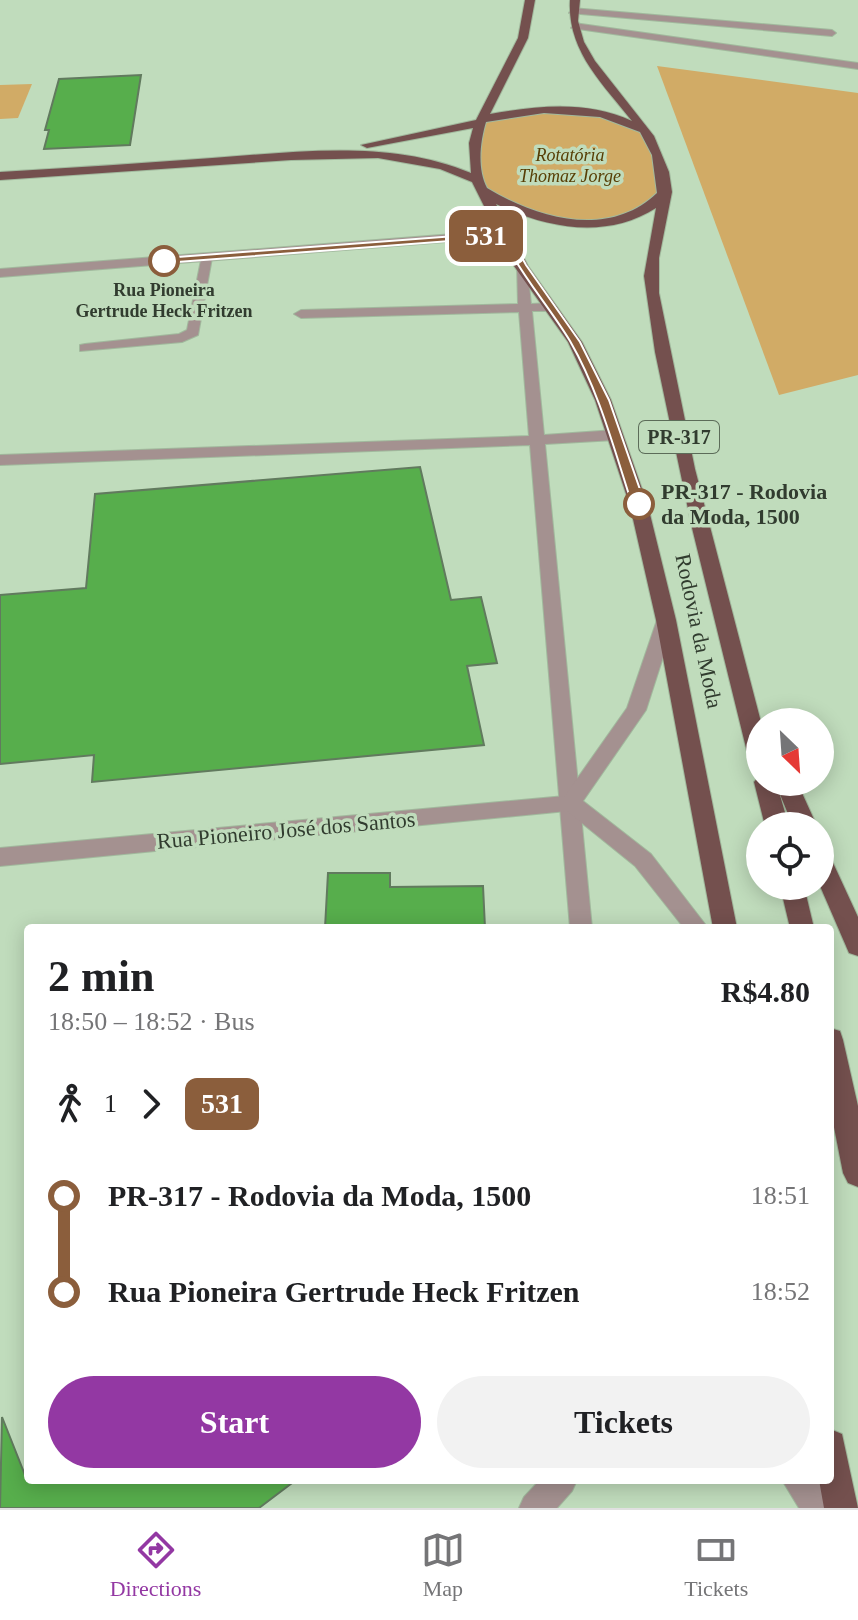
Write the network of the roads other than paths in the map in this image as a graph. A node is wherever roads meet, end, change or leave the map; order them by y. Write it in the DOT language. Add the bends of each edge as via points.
graph roads {
  1 [pos="530,0"];
  2 [pos="573,5"];
  3 [pos="574,26"];
  4 [pos="832,33"];
  5 [pos="858,66"];
  6 [pos="482,121"];
  7 [pos="645,131"];
  8 [pos="291,156"];
  9 [pos="0,176"];
  10 [pos="480,185"];
  11 [pos="666,192"];
  12 [pos="505,234"];
  13 [pos="206,258"];
  14 [pos="521,266"];
  15 [pos="0,273"];
  16 [pos="550,307"];
  17 [pos="525,308"];
  18 [pos="301,314"];
  19 [pos="85,348"];
  20 [pos="615,435"];
  21 [pos="537,441"];
  22 [pos="0,460"];
  23 [pos="666,620"];
  24 [pos="739,678"];
  25 [pos="747,708"];
  26 [pos="753,708"];
  27 [pos="571,803"];
  28 [pos="0,857"];
  29 [pos="834,891"];
  30 [pos="795,900"];
  31 [pos="581,924"];
  32 [pos="694,924"];
  33 [pos="724,924"];
  34 [pos="801,924"];
  35 [pos="858,945"];
  36 [pos="834,1059"];
  37 [pos="858,1173"];
  38 [pos="834,1469"];
  39 [pos="557,1484"];
  40 [pos="801,1484"];
  41 [pos="535,1508"];
  42 [pos="818,1508"];
  43 [pos="841,1508"];
  1 -- 6 [label="highway, PR-317" via="523,38"];
  2 -- 3 [label="highway, PR-317"];
  2 -- 4 [label="street"];
  3 -- 5 [label="street"];
  3 -- 7 [label="highway, PR-317" via="579,45"];
  6 -- 7 [label="highway" via="571,108 619,117"];
  6 -- 8 [label="highway"];
  6 -- 10 [label="highway, PR-317" via="475,143"];
  7 -- 11 [label="highway, PR-317" via="658,155"];
  8 -- 9 [label="highway"];
  8 -- 10 [label="highway" via="413,158 444,166"];
  10 -- 11 [label="highway" via="503,205 534,218 564,222 624,218 647,209"];
  10 -- 12 [label="highway, Rodovia da Moda / PR-317"];
  11 -- 24 [label="highway, Rodovia da Moda / PR-317" via="651,282 668,392"];
  12 -- 13 [label="street"];
  12 -- 14 [label="highway, Rodovia da Moda / PR-317"];
  13 -- 15 [label="street"];
  13 -- 19 [label="street" via="193,332 182,338"];
  14 -- 16 [label="highway, Rodovia da Moda / PR-317"];
  14 -- 17 [label="street"];
  16 -- 17 [label="street"];
  16 -- 20 [label="highway, Rodovia da Moda / PR-317" via="575,342"];
  17 -- 18 [label="street"];
  17 -- 21 [label="street"];
  20 -- 21 [label="street"];
  20 -- 23 [label="highway, Rodovia da Moda / PR-317" via="639,506"];
  21 -- 22 [label="street"];
  21 -- 27 [label="street"];
  23 -- 27 [label="street" via="636,710"];
  23 -- 33 [label="highway, Rodovia da Moda / PR-317"];
  24 -- 25 [label="highway, Rodovia da Moda / PR-317"];
  24 -- 26 [label="highway"];
  27 -- 28 [label="street, Rua Pioneiro José dos Santos"];
  27 -- 31 [label="street"];
  27 -- 32 [label="street" via="643,860"];
  29 -- 35 [label="highway"];
  30 -- 34 [label="highway"];
  36 -- 37 [label="highway"];
  38 -- 43 [label="highway"];
  39 -- 41 [label="street"];
  40 -- 42 [label="street"];
}
